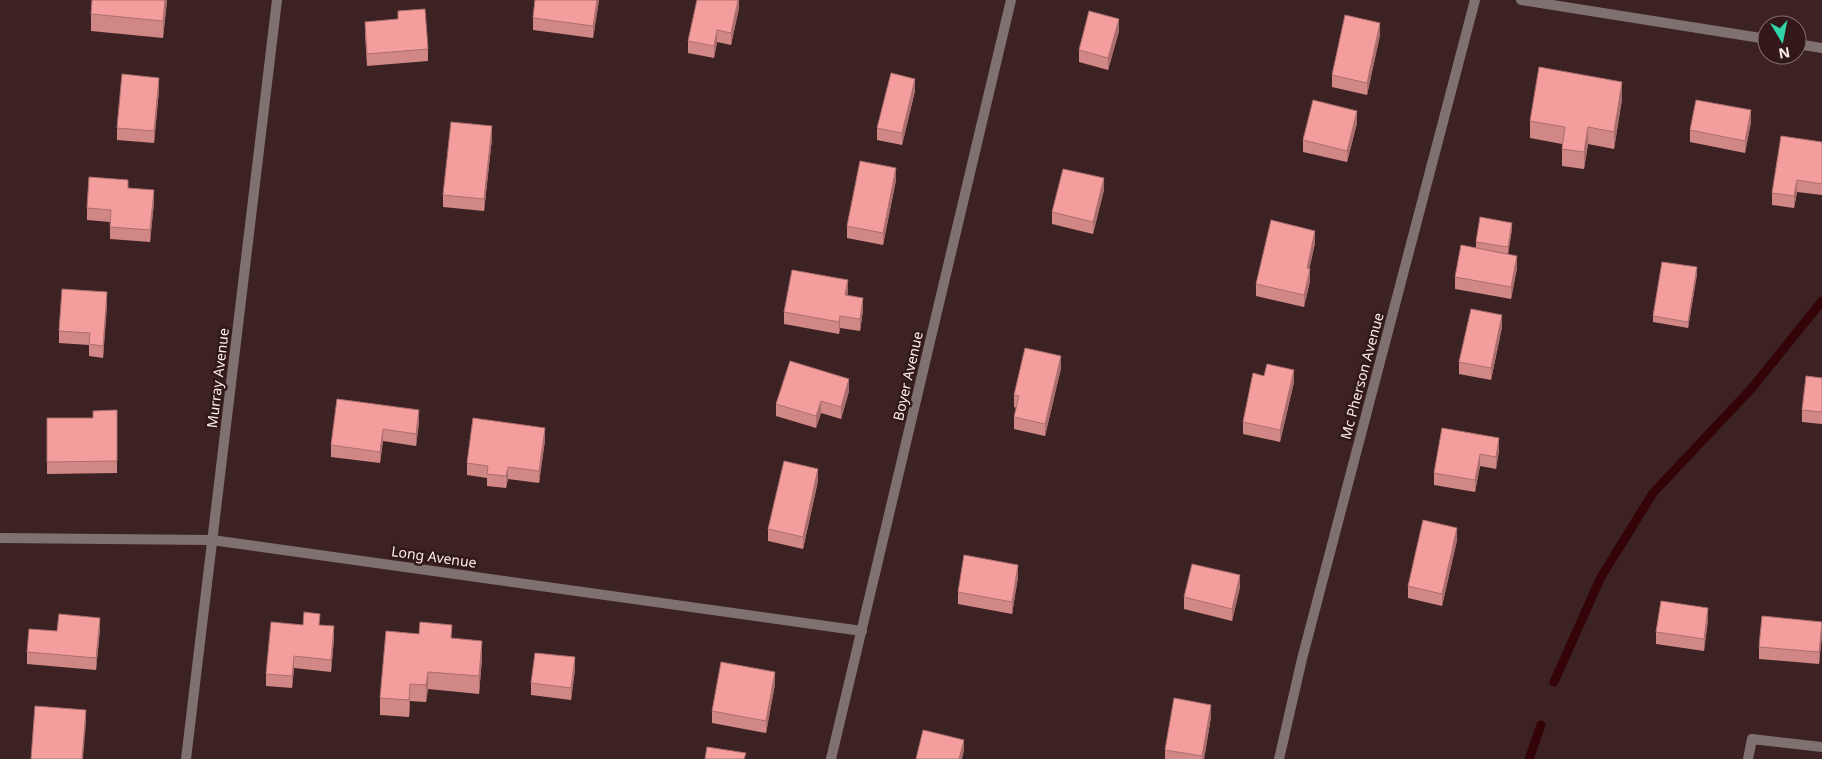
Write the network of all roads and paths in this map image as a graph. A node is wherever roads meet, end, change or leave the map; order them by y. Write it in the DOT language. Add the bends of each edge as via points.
graph roads {
  1 [pos="276,0"];
  2 [pos="1011,0"];
  3 [pos="1475,0"];
  4 [pos="1521,0"];
  5 [pos="1757,37"];
  6 [pos="1807,46"];
  7 [pos="1822,48"];
  8 [pos="0,538"];
  9 [pos="212,540"];
  10 [pos="862,631"];
  11 [pos="1822,747"];
  12 [pos="186,759"];
  13 [pos="831,759"];
  14 [pos="1280,759"];
  15 [pos="1748,759"];
  1 -- 9 [label="street, Murray Avenue"];
  2 -- 10 [label="street, Boyer Avenue"];
  3 -- 14 [label="street, Mc Pherson Avenue" via="1302,659"];
  4 -- 5 [label="street"];
  6 -- 7 [label="street"];
  8 -- 9 [label="street, Long Avenue"];
  9 -- 10 [label="street, Long Avenue"];
  9 -- 12 [label="street, Murray Avenue"];
  10 -- 13 [label="street, Boyer Avenue"];
  11 -- 15 [label="street" via="1752,739"];
}
